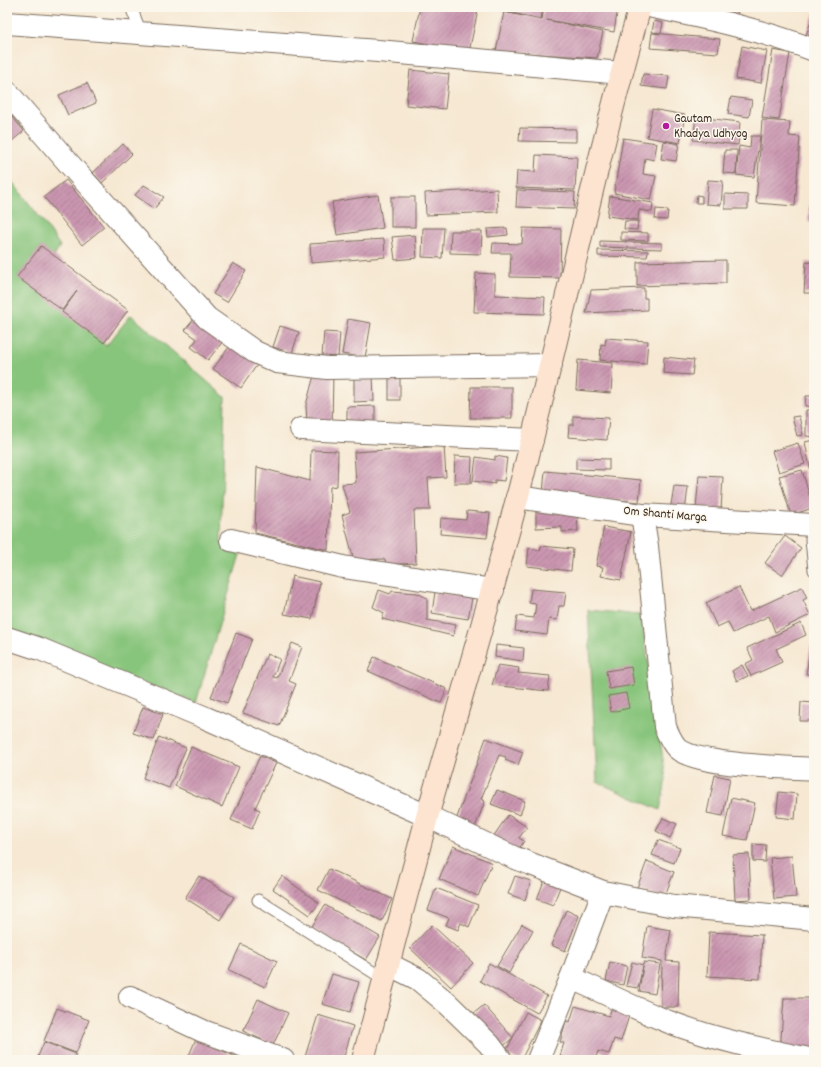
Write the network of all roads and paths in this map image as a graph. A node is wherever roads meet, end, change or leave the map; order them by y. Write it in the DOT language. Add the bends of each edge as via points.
graph roads {
  1 [pos="131,7"];
  2 [pos="640,7"];
  3 [pos="653,7"];
  4 [pos="7,23"];
  5 [pos="141,33"];
  6 [pos="814,50"];
  7 [pos="621,73"];
  8 [pos="7,92"];
  9 [pos="551,365"];
  10 [pos="301,429"];
  11 [pos="532,440"];
  12 [pos="518,497"];
  13 [pos="642,515"];
  14 [pos="814,525"];
  15 [pos="231,540"];
  16 [pos="814,570"];
  17 [pos="493,590"];
  18 [pos="7,638"];
  19 [pos="814,769"];
  20 [pos="427,816"];
  21 [pos="603,892"];
  22 [pos="258,900"];
  23 [pos="814,919"];
  24 [pos="386,972"];
  25 [pos="571,978"];
  26 [pos="130,998"];
  27 [pos="283,1060"];
  28 [pos="363,1060"];
  29 [pos="501,1060"];
  30 [pos="538,1060"];
  31 [pos="814,1060"];
  1 -- 5 [label="lane"];
  2 -- 7 [label="street"];
  3 -- 6 [label="street" via="731,23"];
  4 -- 5 [label="street"];
  5 -- 7 [label="street"];
  7 -- 9 [label="street"];
  8 -- 9 [label="street" via="207,318 255,352 277,362 327,368"];
  9 -- 11 [label="street"];
  10 -- 11 [label="street"];
  11 -- 12 [label="street"];
  12 -- 13 [label="street, Om Shanti Marga"];
  12 -- 17 [label="street"];
  13 -- 14 [label="street, Om Shanti Marga"];
  13 -- 19 [label="street" via="665,727 671,739 678,749 693,757 716,762"];
  14 -- 16 [label="lane" via="811,539"];
  15 -- 17 [label="street" via="343,567"];
  17 -- 20 [label="street"];
  18 -- 20 [label="street" via="206,718"];
  20 -- 21 [label="street" via="513,857"];
  20 -- 24 [label="street"];
  21 -- 23 [label="street" via="674,906"];
  21 -- 25 [label="street"];
  22 -- 24 [label="lane"];
  24 -- 28 [label="street"];
  24 -- 29 [label="street" via="418,979 489,1044"];
  25 -- 30 [label="street"];
  25 -- 31 [label="street" via="669,1022 727,1041"];
  26 -- 27 [label="street" via="203,1031"];
}
